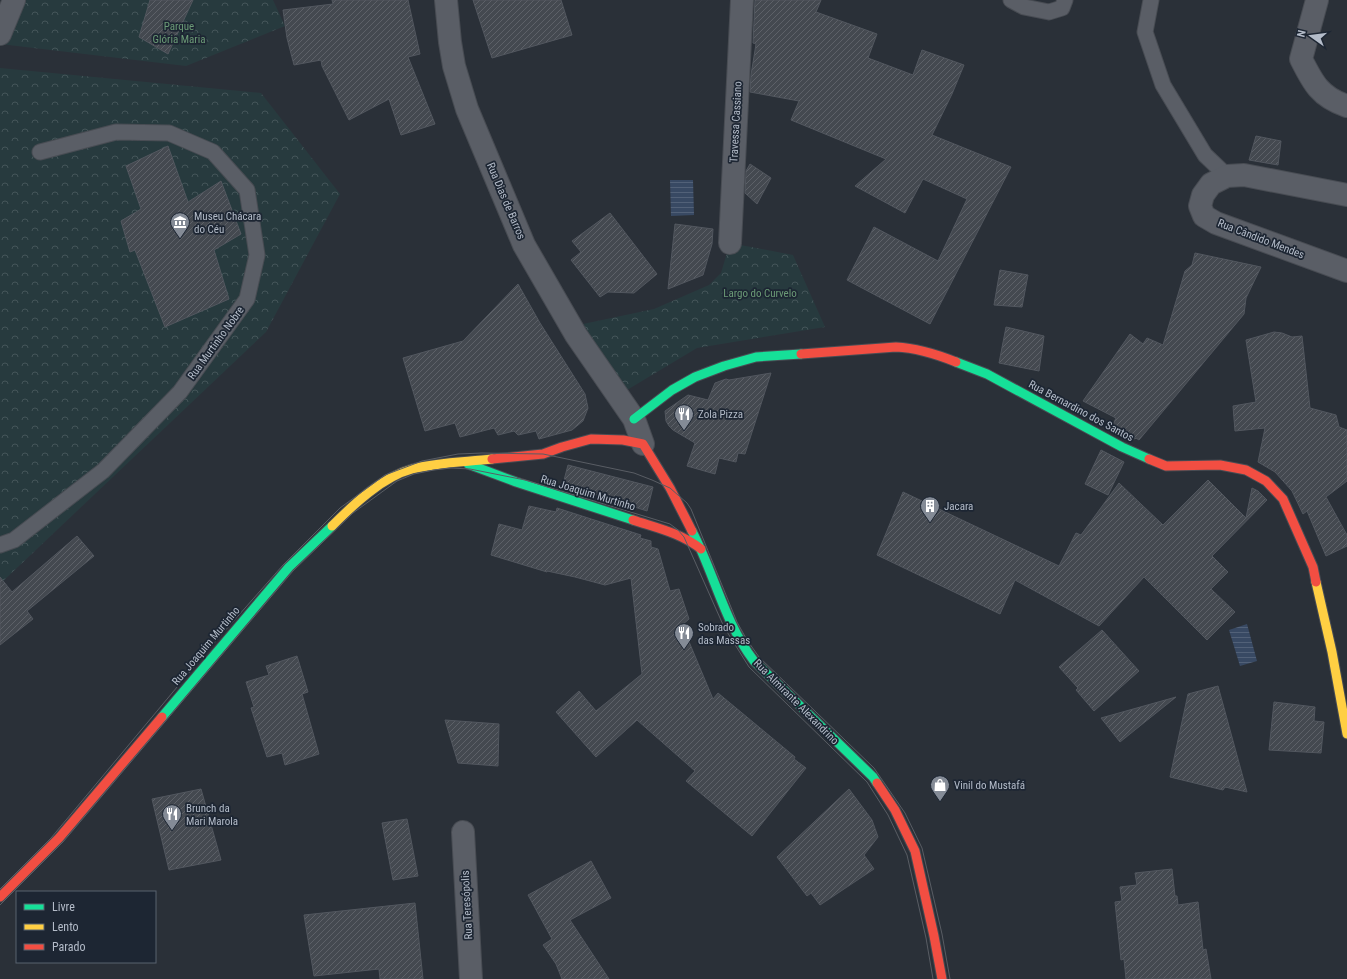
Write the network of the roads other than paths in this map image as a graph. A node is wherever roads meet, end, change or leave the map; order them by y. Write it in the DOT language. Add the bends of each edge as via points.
graph roads {
  1 [pos="14,0"];
  2 [pos="446,0"];
  3 [pos="742,0"];
  4 [pos="1011,0"];
  5 [pos="1065,0"];
  6 [pos="1151,0"];
  7 [pos="1317,0"];
  8 [pos="0,34"];
  9 [pos="1347,106"];
  10 [pos="40,152"];
  11 [pos="1227,176"];
  12 [pos="1347,194"];
  13 [pos="730,243"];
  14 [pos="1347,271"];
  15 [pos="610,384"];
  16 [pos="634,420"];
  17 [pos="643,444"];
  18 [pos="464,462"];
  19 [pos="0,545"];
  20 [pos="702,550"];
  21 [pos="1347,734"];
  22 [pos="463,832"];
  23 [pos="0,897"];
  24 [pos="471,979"];
  25 [pos="942,979"];
  1 -- 8 [label="street"];
  2 -- 15 [label="street, Rua Dias de Barros" via="454,66 467,109 522,238 576,335"];
  3 -- 13 [label="street, Travessa Cassiano"];
  4 -- 5 [label="lane" via="1024,7 1049,12 1062,8"];
  6 -- 11 [label="lane" via="1145,32 1163,85 1205,155"];
  7 -- 9 [label="street" via="1301,59 1314,84 1334,102"];
  10 -- 19 [label="lane, Rua Murtinho Nobre" via="116,132 169,133 213,152 247,190 257,255 247,300 180,392 103,472 14,540"];
  11 -- 12 [label="street, Rua Cândido Mendes" via="1244,175"];
  11 -- 14 [label="street, Rua Cândido Mendes" via="1211,184 1203,195 1200,206 1204,216 1216,223"];
  15 -- 16 [label="street, Rua Almirante Alexandrino"];
  16 -- 17 [label="street, Rua Almirante Alexandrino"];
  16 -- 21 [label="street, Rua Bernardino dos Santos" via="672,390 695,377 756,357 911,348 939,355 987,374 1122,447 1166,466 1220,464 1246,470 1266,481 1283,499 1313,567"];
  17 -- 18 [label="street, Rua Joaquim Murtinho" via="623,440 591,439 543,454"];
  17 -- 20 [label="street, Rua Almirante Alexandrino" via="670,488"];
  18 -- 20 [label="street, Rua Joaquim Murtinho" via="516,482 678,534"];
  18 -- 23 [label="street, Rua Joaquim Murtinho" via="447,462 411,469 394,476 349,509 289,567 58,838"];
  20 -- 25 [label="street, Rua Almirante Alexandrino" via="731,624 754,662 873,777 895,810 915,851"];
  22 -- 24 [label="street, Rua Teresópolis"];
}
